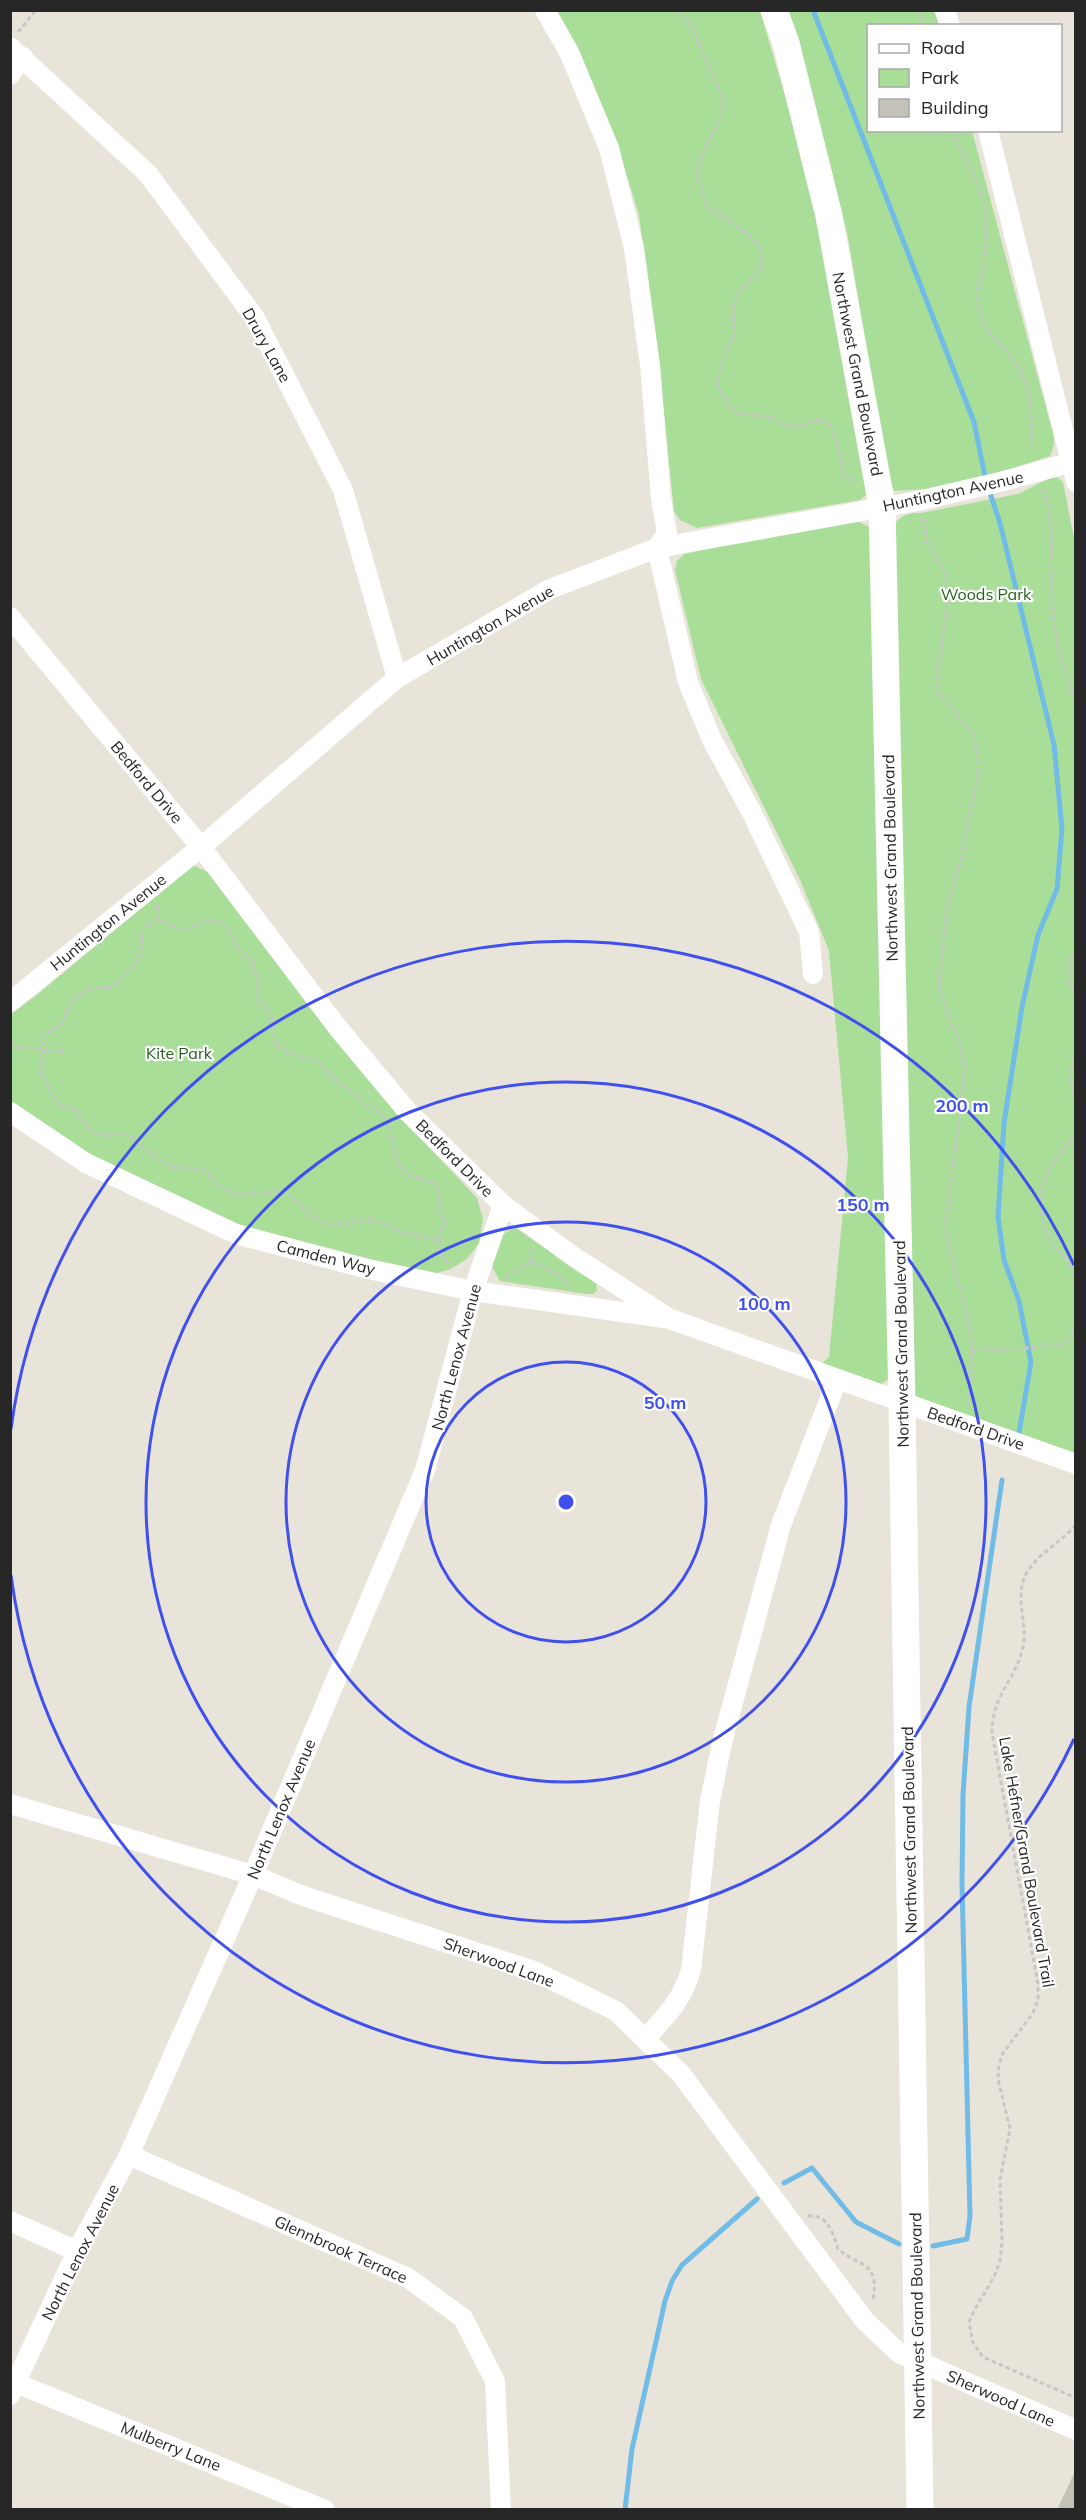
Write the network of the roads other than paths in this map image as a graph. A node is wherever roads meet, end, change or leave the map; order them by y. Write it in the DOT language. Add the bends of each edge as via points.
graph roads {
  1 [pos="545,10"];
  2 [pos="774,10"];
  3 [pos="16,52"];
  4 [pos="10,75"];
  5 [pos="989,132"];
  6 [pos="1074,468"];
  7 [pos="882,507"];
  8 [pos="657,548"];
  9 [pos="10,617"];
  10 [pos="397,678"];
  11 [pos="201,847"];
  12 [pos="813,974"];
  13 [pos="10,1002"];
  14 [pos="10,1112"];
  15 [pos="503,1205"];
  16 [pos="478,1292"];
  17 [pos="670,1319"];
  18 [pos="837,1380"];
  19 [pos="902,1404"];
  20 [pos="1076,1464"];
  21 [pos="10,1804"];
  22 [pos="253,1875"];
  23 [pos="645,2038"];
  24 [pos="129,2155"];
  25 [pos="10,2221"];
  26 [pos="77,2251"];
  27 [pos="917,2361"];
  28 [pos="13,2389"];
  29 [pos="1076,2430"];
  30 [pos="325,2510"];
  31 [pos="501,2510"];
  32 [pos="920,2510"];
  1 -- 8 [label="street" via="569,52 609,148 634,248 667,533"];
  2 -- 7 [label="street, Northwest Grand Boulevard" via="786,43 829,216"];
  3 -- 4 [label="street"];
  3 -- 10 [label="street, Drury Lane" via="148,174 255,318 343,490"];
  5 -- 6 [label="street"];
  6 -- 7 [label="street, Huntington Avenue"];
  7 -- 8 [label="street, Huntington Avenue"];
  7 -- 19 [label="street, Northwest Grand Boulevard"];
  8 -- 10 [label="street, Huntington Avenue" via="550,589"];
  8 -- 12 [label="street" via="688,682 712,740 752,813 808,932"];
  9 -- 11 [label="street, Bedford Drive"];
  10 -- 11 [label="street, Huntington Avenue"];
  11 -- 13 [label="street, Huntington Avenue"];
  11 -- 15 [label="street, Bedford Drive" via="338,1028 408,1112"];
  14 -- 16 [label="street, Camden Way" via="86,1164 236,1234 368,1269"];
  15 -- 16 [label="street, North Lenox Avenue"];
  15 -- 17 [label="street, Bedford Drive"];
  16 -- 17 [label="street, Camden Way"];
  16 -- 22 [label="street, North Lenox Avenue" via="425,1470"];
  17 -- 18 [label="street, Bedford Drive"];
  18 -- 19 [label="street, Bedford Drive"];
  18 -- 23 [label="street" via="781,1525 722,1743 710,1801 691,1970 685,1991"];
  19 -- 20 [label="street, Bedford Drive"];
  19 -- 27 [label="street, Northwest Grand Boulevard"];
  21 -- 22 [label="street, Sherwood Lane"];
  22 -- 23 [label="street, Sherwood Lane" via="303,1896 534,1971 616,2011"];
  22 -- 24 [label="street, North Lenox Avenue"];
  23 -- 27 [label="street, Sherwood Lane" via="681,2074 865,2321 899,2353"];
  24 -- 26 [label="street, North Lenox Avenue"];
  24 -- 31 [label="street, Glennbrook Terrace" via="408,2278 463,2318 495,2381"];
  25 -- 26 [label="street"];
  26 -- 28 [label="street, North Lenox Avenue"];
  27 -- 29 [label="street, Sherwood Lane"];
  27 -- 32 [label="street, Northwest Grand Boulevard"];
  28 -- 30 [label="street, Mulberry Lane"];
}
